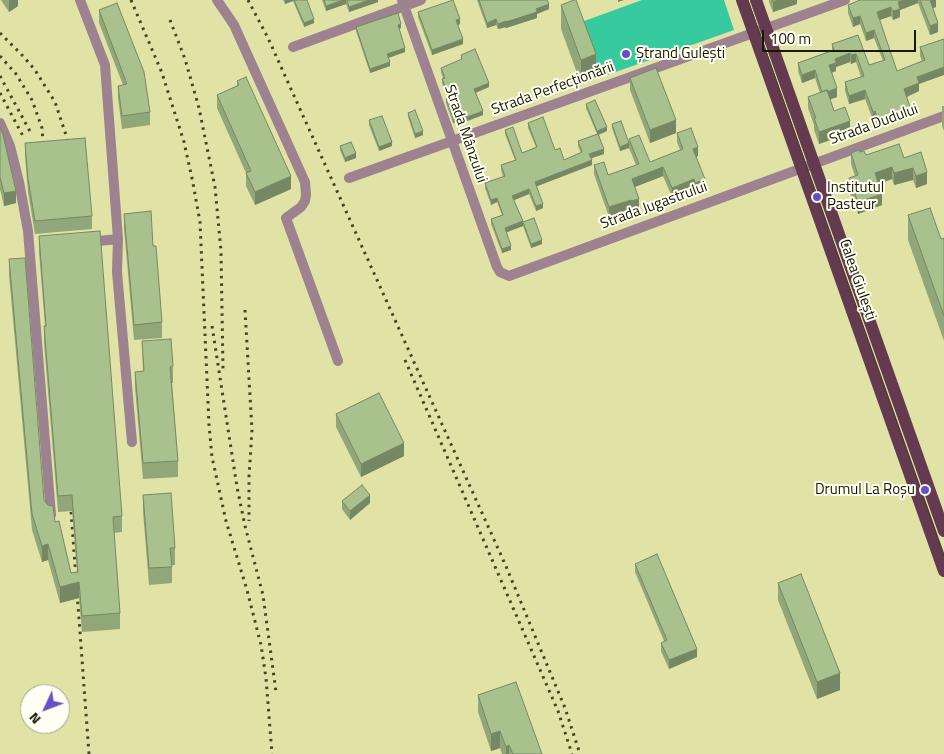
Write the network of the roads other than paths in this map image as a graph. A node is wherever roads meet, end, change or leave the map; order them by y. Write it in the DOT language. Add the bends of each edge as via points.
graph roads {
  1 [pos="80,0"];
  2 [pos="217,0"];
  3 [pos="421,0"];
  4 [pos="742,0"];
  5 [pos="756,0"];
  6 [pos="845,0"];
  7 [pos="403,3"];
  8 [pos="766,28"];
  9 [pos="754,33"];
  10 [pos="293,47"];
  11 [pos="944,116"];
  12 [pos="0,123"];
  13 [pos="451,141"];
  14 [pos="814,163"];
  15 [pos="801,168"];
  16 [pos="349,178"];
  17 [pos="118,239"];
  18 [pos="75,243"];
  19 [pos="504,275"];
  20 [pos="338,361"];
  21 [pos="132,442"];
  22 [pos="51,515"];
  23 [pos="944,531"];
  24 [pos="944,570"];
  1 -- 17 [label="street" via="105,65"];
  2 -- 20 [label="street" via="236,31 305,182 305,201 286,218"];
  3 -- 7 [label="street"];
  4 -- 9 [label="main road, Calea Giulești"];
  5 -- 8 [label="main road, Calea Giulești"];
  6 -- 8 [label="street, Strada Perfecționării"];
  7 -- 10 [label="street"];
  7 -- 13 [label="street, Strada Mânzului"];
  8 -- 9 [label="street, Strada Perfecționării"];
  8 -- 14 [label="main road, Calea Giulești"];
  9 -- 13 [label="street, Strada Perfecționării"];
  9 -- 15 [label="main road, Calea Giulești"];
  11 -- 14 [label="street, Strada Dudului"];
  12 -- 22 [label="street" via="10,146 33,246"];
  13 -- 16 [label="street, Strada Perfecționării"];
  13 -- 19 [label="street, Strada Mânzului" via="497,267"];
  14 -- 15 [label="street, Strada Jugastrului"];
  14 -- 23 [label="main road, Calea Giulești"];
  15 -- 19 [label="street, Strada Jugastrului" via="512,275"];
  15 -- 24 [label="main road, Calea Giulești"];
  17 -- 18 [label="street"];
  17 -- 21 [label="street" via="117,272"];
}
